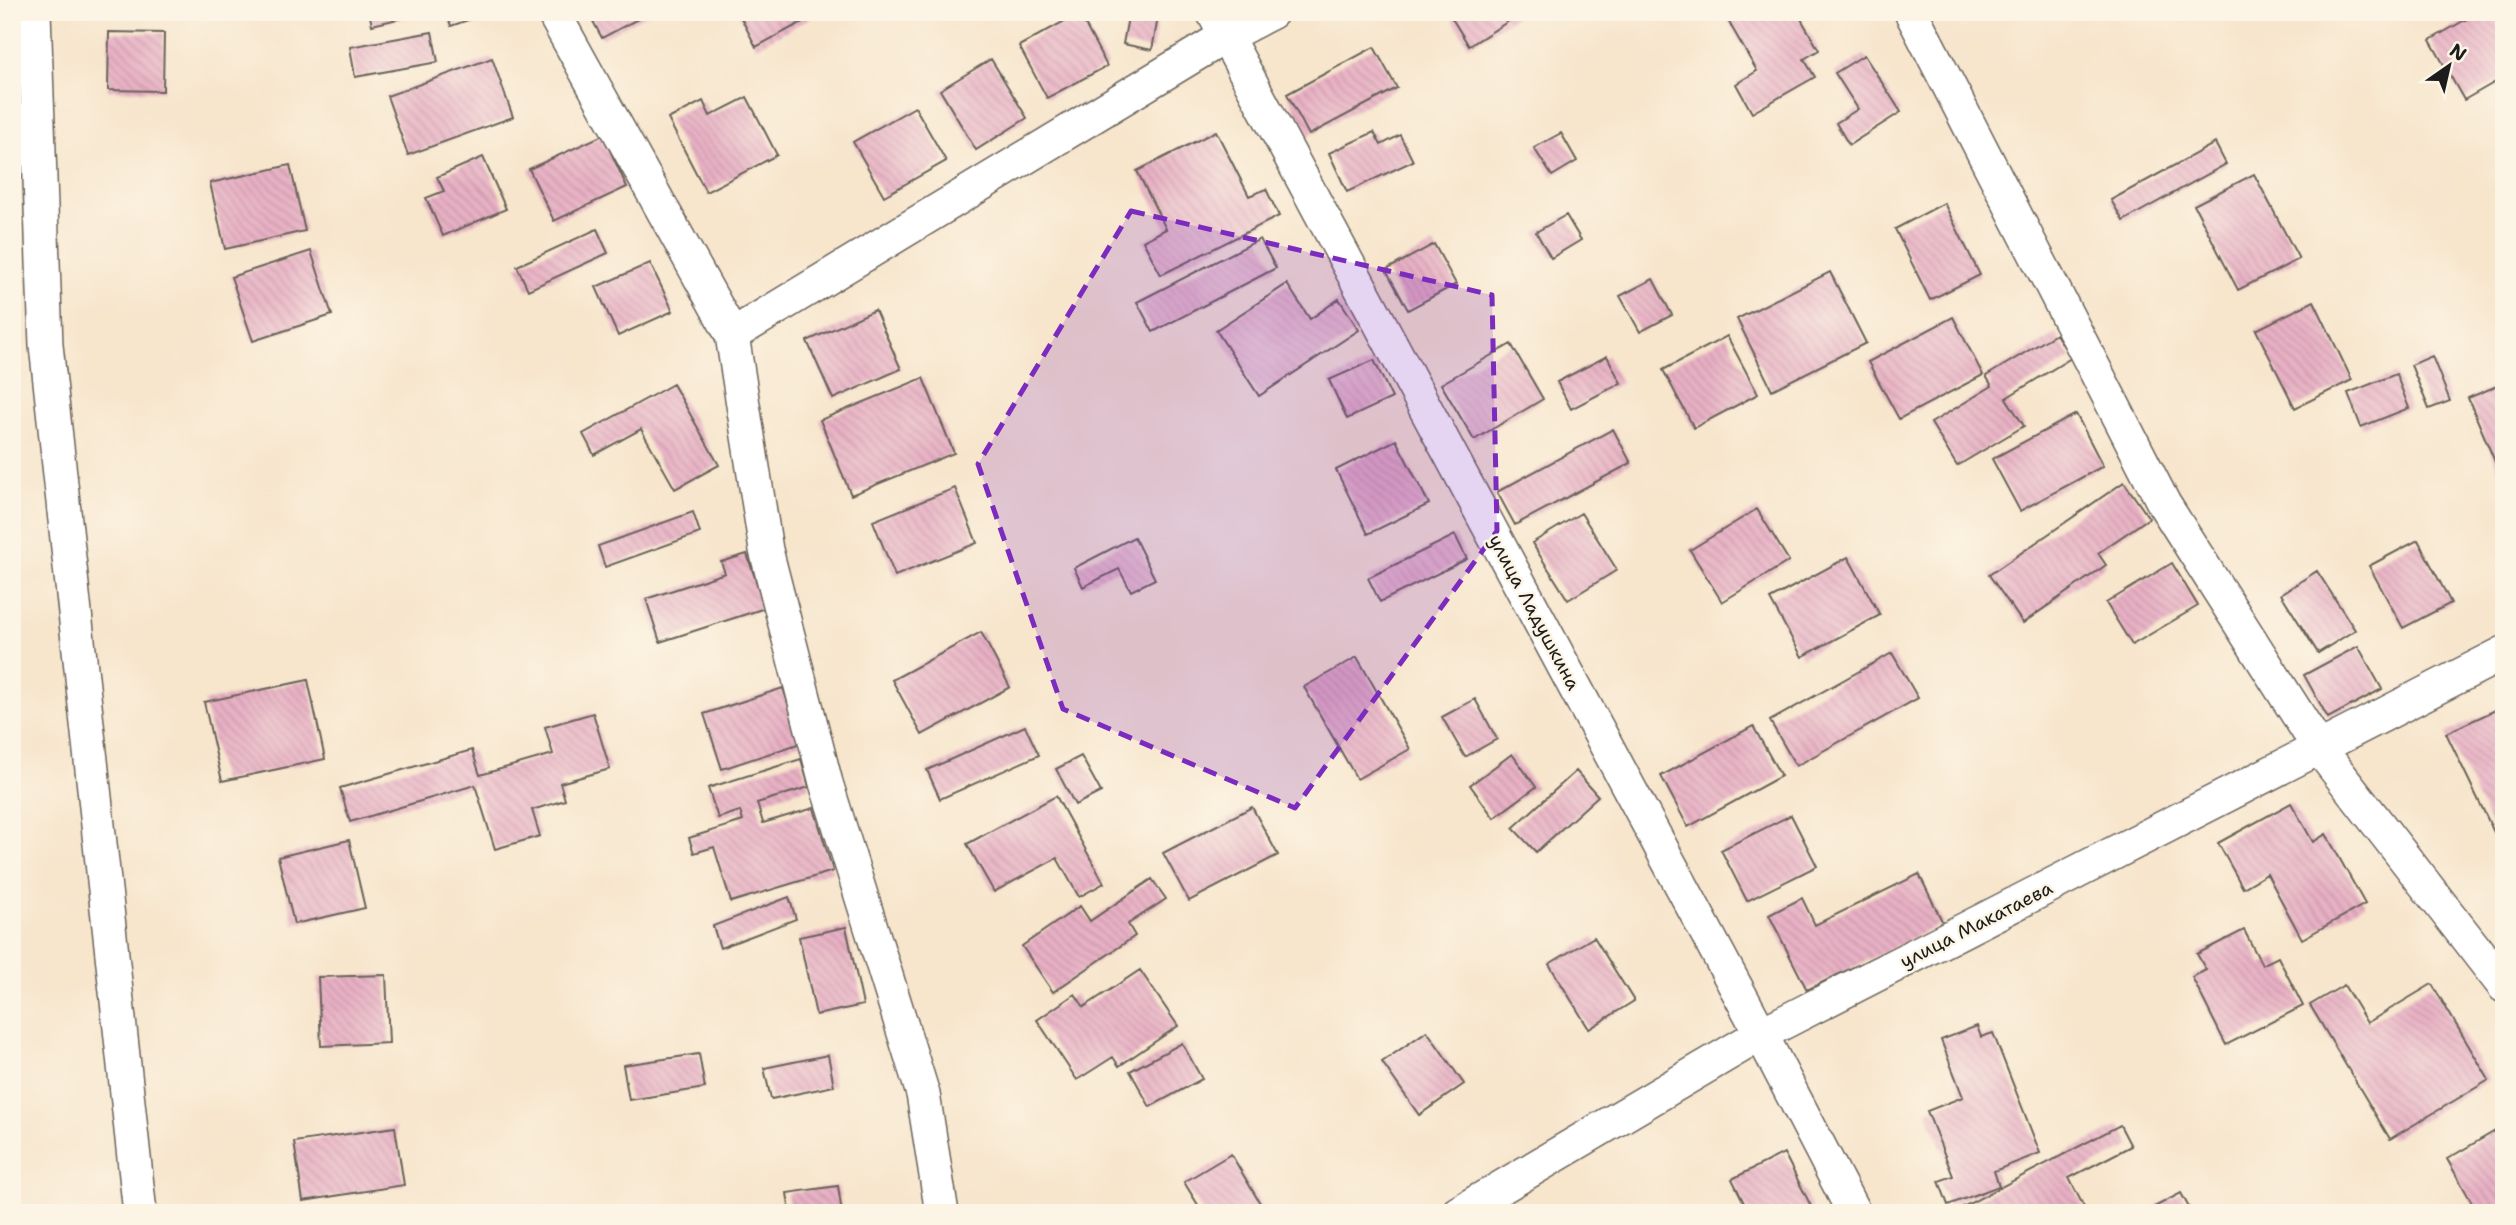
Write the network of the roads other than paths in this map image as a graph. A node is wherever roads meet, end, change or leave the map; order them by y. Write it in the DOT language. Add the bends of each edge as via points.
graph roads {
  1 [pos="34,12"];
  2 [pos="553,12"];
  3 [pos="1272,12"];
  4 [pos="1911,12"];
  5 [pos="1219,24"];
  6 [pos="732,335"];
  7 [pos="2504,653"];
  8 [pos="2319,748"];
  9 [pos="2504,986"];
  10 [pos="1761,1034"];
  11 [pos="140,1213"];
  12 [pos="943,1213"];
  13 [pos="1458,1213"];
  14 [pos="1854,1213"];
  1 -- 11 [label="street" via="46,345"];
  2 -- 6 [label="street"];
  3 -- 5 [label="street"];
  4 -- 8 [label="street" via="2164,504"];
  5 -- 6 [label="street"];
  5 -- 10 [label="street, улица Ладушкина"];
  6 -- 12 [label="street" via="766,550 826,783 923,1094"];
  7 -- 8 [label="street, улица Макатаева"];
  8 -- 9 [label="street"];
  8 -- 10 [label="street, улица Макатаева"];
  10 -- 13 [label="street, улица Макатаева"];
  10 -- 14 [label="street, улица Ладушкина"];
}
